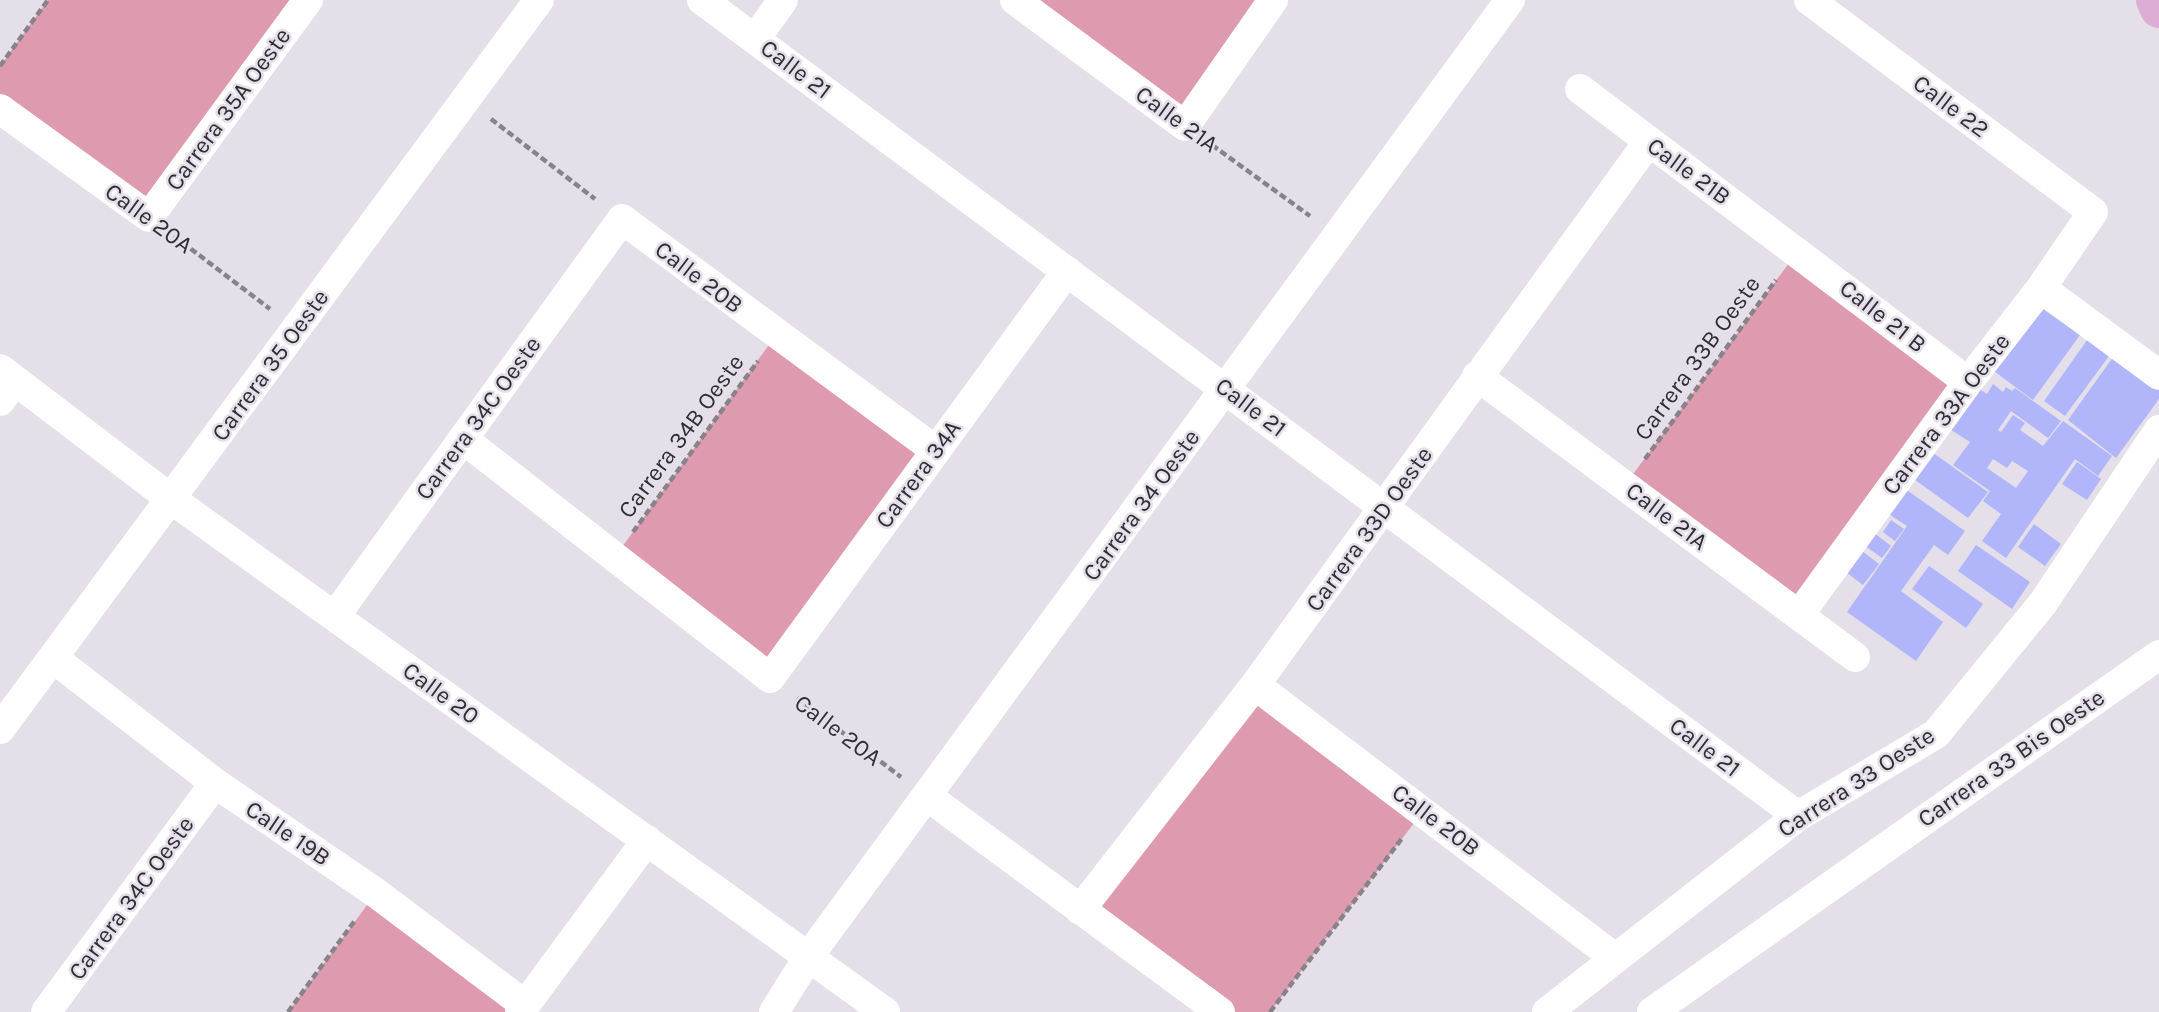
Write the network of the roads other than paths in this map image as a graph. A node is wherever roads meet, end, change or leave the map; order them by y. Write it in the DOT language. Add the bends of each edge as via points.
graph roads {
  1 [pos="308,0"];
  2 [pos="539,0"];
  3 [pos="702,0"];
  4 [pos="783,0"];
  5 [pos="1015,0"];
  6 [pos="1273,0"];
  7 [pos="1510,0"];
  8 [pos="1809,0"];
  9 [pos="2155,0"];
  10 [pos="2159,9"];
  11 [pos="755,39"];
  12 [pos="1580,89"];
  13 [pos="0,109"];
  14 [pos="1649,141"];
  15 [pos="2093,212"];
  16 [pos="149,217"];
  17 [pos="622,219"];
  18 [pos="1798,251"];
  19 [pos="1067,271"];
  20 [pos="2041,288"];
  21 [pos="2159,375"];
  22 [pos="1477,376"];
  23 [pos="1968,382"];
  24 [pos="5,384"];
  25 [pos="1226,389"];
  26 [pos="2159,430"];
  27 [pos="463,439"];
  28 [pos="935,450"];
  29 [pos="171,499"];
  30 [pos="1386,508"];
  31 [pos="1799,615"];
  32 [pos="335,616"];
  33 [pos="2159,655"];
  34 [pos="1856,657"];
  35 [pos="53,658"];
  36 [pos="770,678"];
  37 [pos="1255,685"];
  38 [pos="0,729"];
  39 [pos="215,783"];
  40 [pos="927,796"];
  41 [pos="1798,816"];
  42 [pos="647,840"];
  43 [pos="1080,910"];
  44 [pos="809,956"];
  45 [pos="1615,958"];
  46 [pos="59,1008"];
  47 [pos="522,1009"];
  48 [pos="774,1012"];
  49 [pos="885,1012"];
  50 [pos="1220,1012"];
  51 [pos="1547,1012"];
  52 [pos="1652,1012"];
  1 -- 16 [label="street, Carrera 35A Oeste"];
  2 -- 29 [label="street, Carrera 35 Oeste"];
  3 -- 11 [label="street, Calle 21"];
  4 -- 11 [label="street"];
  5 -- 6 [label="street, Calle 21A" via="1185,125"];
  7 -- 25 [label="street, Carrera 34 Oeste"];
  8 -- 15 [label="street, Calle 22"];
  9 -- 10 [label="main road"];
  11 -- 19 [label="street, Calle 21"];
  12 -- 14 [label="street, Calle 21B"];
  13 -- 16 [label="street, Calle 20A"];
  14 -- 18 [label="street, Calle 21B"];
  14 -- 22 [label="street, Carrera 33D Oeste"];
  15 -- 20 [label="street, Carrera 33A Oeste"];
  17 -- 27 [label="street, Carrera 34C Oeste"];
  17 -- 28 [label="street, Calle 20B"];
  18 -- 23 [label="street, Calle 21 B"];
  19 -- 25 [label="street, Calle 21"];
  19 -- 28 [label="street, Carrera 34A"];
  20 -- 21 [label="street"];
  20 -- 23 [label="street, Carrera 33A Oeste"];
  22 -- 30 [label="street, Carrera 33D Oeste"];
  22 -- 31 [label="street, Calle 21A"];
  23 -- 31 [label="street, Carrera 33A Oeste"];
  24 -- 29 [label="street, Calle 20"];
  25 -- 30 [label="street, Calle 21"];
  25 -- 40 [label="street, Carrera 34 Oeste"];
  26 -- 41 [label="street, Carrera 33 Oeste" via="2043,603 1936,734"];
  27 -- 32 [label="street, Carrera 34C Oeste"];
  27 -- 36 [label="street, Calle 20A"];
  28 -- 36 [label="street, Carrera 34A"];
  29 -- 32 [label="street, Calle 20"];
  29 -- 35 [label="street, Carrera 35 Oeste"];
  30 -- 37 [label="street, Carrera 33D Oeste"];
  30 -- 41 [label="street, Calle 21"];
  31 -- 34 [label="street, Calle 21A"];
  32 -- 42 [label="street, Calle 20"];
  33 -- 52 [label="street, Carrera 33 Bis Oeste"];
  35 -- 38 [label="street, Carrera 35 Oeste"];
  35 -- 39 [label="street, Calle 19B"];
  37 -- 43 [label="street, Carrera 33D Oeste"];
  37 -- 45 [label="street, Calle 20B"];
  39 -- 46 [label="street, Carrera 34C Oeste"];
  39 -- 47 [label="street, Calle 19B" via="376,893"];
  40 -- 43 [label="street"];
  40 -- 44 [label="street, Carrera 34 Oeste"];
  41 -- 45 [label="street, Carrera 33 Oeste"];
  42 -- 44 [label="street, Calle 20"];
  42 -- 47 [label="street"];
  43 -- 50 [label="street"];
  44 -- 48 [label="street, Carrera 34 Oeste"];
  44 -- 49 [label="street, Calle 20"];
  45 -- 51 [label="street, Carrera 33 Oeste"];
}
